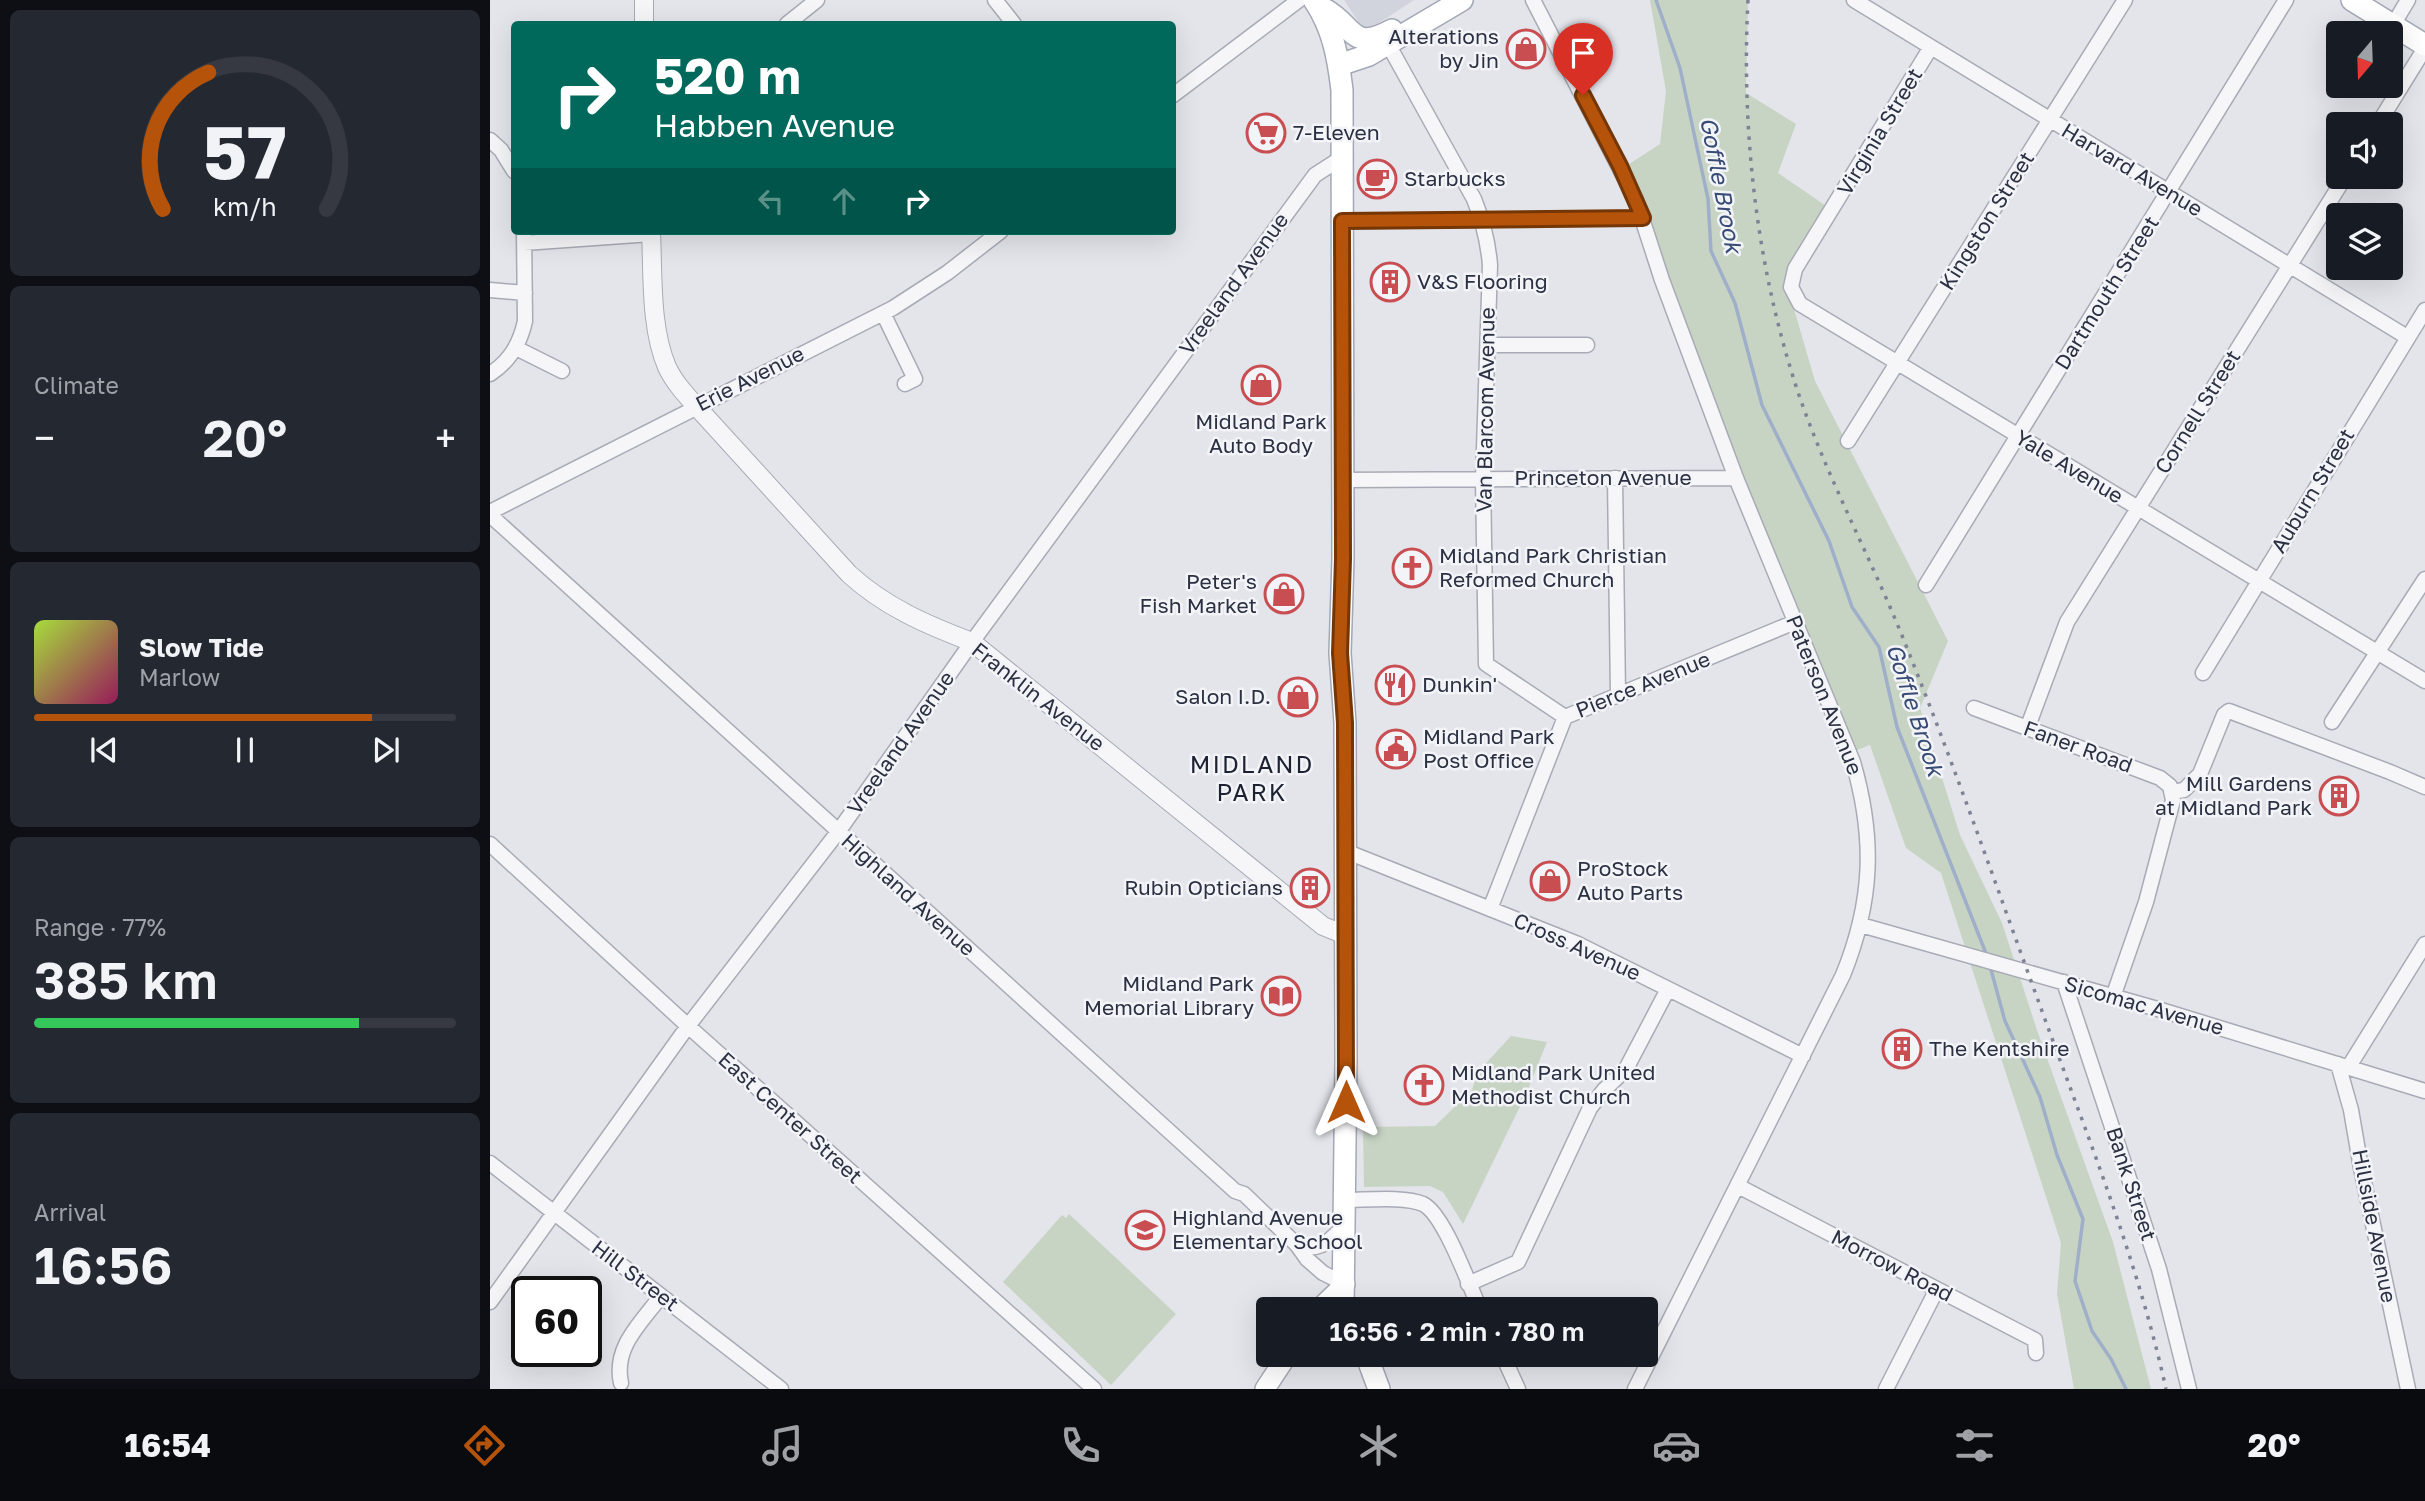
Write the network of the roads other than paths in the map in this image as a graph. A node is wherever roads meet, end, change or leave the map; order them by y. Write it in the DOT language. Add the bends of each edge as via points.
graph roads {
  1 [pos="644,0"];
  2 [pos="817,0"];
  3 [pos="995,0"];
  4 [pos="1462,0"];
  5 [pos="1533,0"];
  6 [pos="2125,0"];
  7 [pos="2287,0"];
  8 [pos="2352,0"];
  9 [pos="2408,0"];
  10 [pos="1310,1"];
  11 [pos="1857,1"];
  12 [pos="644,21"];
  13 [pos="791,21"];
  14 [pos="1012,21"];
  15 [pos="2386,21"];
  16 [pos="2395,21"];
  17 [pos="1417,28"];
  18 [pos="2403,32"];
  19 [pos="2425,46"];
  20 [pos="1931,47"];
  21 [pos="1378,50"];
  22 [pos="1339,65"];
  23 [pos="1176,93"];
  24 [pos="2385,112"];
  25 [pos="2050,120"];
  26 [pos="490,140"];
  27 [pos="1343,147"];
  28 [pos="511,166"];
  29 [pos="2337,189"];
  30 [pos="2169,192"];
  31 [pos="1828,217"];
  32 [pos="1643,218"];
  33 [pos="1482,220"];
  34 [pos="1342,221"];
  35 [pos="575,235"];
  36 [pos="651,235"];
  37 [pos="996,235"];
  38 [pos="524,237"];
  39 [pos="2289,265"];
  40 [pos="490,290"];
  41 [pos="525,293"];
  42 [pos="2425,310"];
  43 [pos="883,313"];
  44 [pos="2407,337"];
  45 [pos="1488,345"];
  46 [pos="1587,345"];
  47 [pos="516,348"];
  48 [pos="1898,364"];
  49 [pos="562,371"];
  50 [pos="490,374"];
  51 [pos="905,384"];
  52 [pos="696,406"];
  53 [pos="2018,436"];
  54 [pos="1848,441"];
  55 [pos="1615,478"];
  56 [pos="1736,478"];
  57 [pos="1483,479"];
  58 [pos="1343,480"];
  59 [pos="2138,508"];
  60 [pos="490,514"];
  61 [pos="2425,579"];
  62 [pos="2259,581"];
  63 [pos="1926,585"];
  64 [pos="1795,622"];
  65 [pos="972,642"];
  66 [pos="2378,652"];
  67 [pos="2203,673"];
  68 [pos="2425,681"];
  69 [pos="1618,695"];
  70 [pos="1974,708"];
  71 [pos="1565,717"];
  72 [pos="2332,722"];
  73 [pos="2027,729"];
  74 [pos="2425,787"];
  75 [pos="2172,792"];
  76 [pos="838,832"];
  77 [pos="490,844"];
  78 [pos="1345,850"];
  79 [pos="1490,909"];
  80 [pos="1861,925"];
  81 [pos="1345,935"];
  82 [pos="2425,944"];
  83 [pos="2064,982"];
  84 [pos="1668,989"];
  85 [pos="2113,997"];
  86 [pos="688,1026"];
  87 [pos="1803,1056"];
  88 [pos="2343,1066"];
  89 [pos="2425,1091"];
  90 [pos="490,1163"];
  91 [pos="1738,1186"];
  92 [pos="1346,1200"];
  93 [pos="554,1214"];
  94 [pos="1346,1224"];
  95 [pos="1297,1245"];
  96 [pos="1345,1284"];
  97 [pos="1468,1284"];
  98 [pos="1937,1289"];
  99 [pos="661,1296"];
  100 [pos="1331,1297"];
  101 [pos="1344,1297"];
  102 [pos="1352,1297"];
  103 [pos="1474,1297"];
  104 [pos="490,1302"];
  105 [pos="2036,1353"];
  106 [pos="1279,1367"];
  107 [pos="1370,1367"];
  108 [pos="1508,1367"];
  109 [pos="621,1382"];
  110 [pos="781,1389"];
  111 [pos="1094,1389"];
  112 [pos="1265,1389"];
  113 [pos="1379,1389"];
  114 [pos="1518,1389"];
  115 [pos="1635,1389"];
  116 [pos="1886,1389"];
  117 [pos="2189,1389"];
  118 [pos="2408,1389"];
  1 -- 12 [label="street"];
  2 -- 13 [label="street"];
  3 -- 14 [label="street"];
  4 -- 17 [label="main road"];
  5 -- 32 [label="street, Paterson Avenue"];
  6 -- 25 [label="street, Kingston Street"];
  7 -- 30 [label="street, Dartmouth Street"];
  8 -- 15 [label="main road"];
  9 -- 16 [label="street"];
  10 -- 17 [label="main road" via="1363,38 1380,36 1402,24"];
  10 -- 22 [label="main road" via="1335,42"];
  10 -- 23 [label="street"];
  11 -- 20 [label="street, Harvard Avenue"];
  17 -- 21 [label="main road"];
  18 -- 19 [label="main road"];
  19 -- 24 [label="street"];
  20 -- 25 [label="street, Harvard Avenue"];
  20 -- 31 [label="street, Virginia Street"];
  21 -- 22 [label="main road"];
  21 -- 27 [label="main road" via="1356,83"];
  21 -- 33 [label="street, Van Blarcom Avenue" via="1474,200"];
  22 -- 27 [label="main road"];
  25 -- 30 [label="street, Harvard Avenue"];
  25 -- 48 [label="street, Kingston Street"];
  26 -- 28 [label="street"];
  27 -- 34 [label="main road"];
  27 -- 65 [label="street, Vreeland Avenue" via="1315,175"];
  29 -- 39 [label="street, Cornell Street"];
  30 -- 39 [label="street, Harvard Avenue"];
  30 -- 53 [label="street, Dartmouth Street"];
  31 -- 48 [label="street, Yale Avenue" via="1795,269 1794,296 1805,308"];
  32 -- 33 [label="street"];
  32 -- 56 [label="street, Paterson Avenue"];
  33 -- 34 [label="street"];
  33 -- 45 [label="street, Van Blarcom Avenue" via="1490,265"];
  34 -- 58 [label="main road"];
  35 -- 38 [label="street"];
  36 -- 52 [label="street, Franklin Avenue" via="661,351 679,386"];
  37 -- 43 [label="street, Erie Avenue"];
  38 -- 41 [label="street"];
  39 -- 44 [label="street, Harvard Avenue"];
  39 -- 59 [label="street, Cornell Street"];
  40 -- 41 [label="street"];
  41 -- 47 [label="street" via="525,321"];
  42 -- 44 [label="street, Auburn Street"];
  43 -- 51 [label="street" via="915,379"];
  43 -- 52 [label="street, Erie Avenue"];
  44 -- 62 [label="street, Auburn Street"];
  45 -- 46 [label="street"];
  45 -- 57 [label="street, Van Blarcom Avenue"];
  47 -- 49 [label="street"];
  47 -- 50 [label="street"];
  48 -- 53 [label="street, Yale Avenue"];
  48 -- 54 [label="street, Kingston Street"];
  52 -- 60 [label="street, Erie Avenue"];
  52 -- 65 [label="street, Franklin Avenue" via="867,591 908,616"];
  53 -- 59 [label="street, Yale Avenue"];
  53 -- 63 [label="street, Dartmouth Street"];
  55 -- 56 [label="street, Princeton Avenue"];
  55 -- 57 [label="street, Princeton Avenue"];
  55 -- 69 [label="street"];
  56 -- 64 [label="street, Paterson Avenue"];
  57 -- 58 [label="street, Princeton Avenue"];
  57 -- 71 [label="street, Van Blarcom Avenue" via="1486,664"];
  58 -- 78 [label="main road" via="1340,653"];
  59 -- 62 [label="street, Yale Avenue"];
  59 -- 73 [label="street, Cornell Street" via="2067,622"];
  60 -- 76 [label="street, Highland Avenue"];
  61 -- 66 [label="street"];
  62 -- 66 [label="street, Yale Avenue"];
  62 -- 67 [label="street, Auburn Street"];
  64 -- 69 [label="street, Pierce Avenue"];
  64 -- 80 [label="street, Paterson Avenue" via="1861,791 1869,869"];
  65 -- 76 [label="street, Vreeland Avenue"];
  65 -- 81 [label="street, Franklin Avenue" via="1323,926"];
  66 -- 68 [label="street, Yale Avenue"];
  66 -- 72 [label="street"];
  69 -- 71 [label="street, Pierce Avenue"];
  70 -- 73 [label="street, Faner Road"];
  71 -- 79 [label="street, Pierce Avenue"];
  73 -- 75 [label="street, Faner Road" via="2160,778"];
  74 -- 75 [label="street" via="2229,711 2200,774 2184,790"];
  75 -- 85 [label="street" via="2161,852"];
  76 -- 86 [label="street, Vreeland Avenue"];
  76 -- 95 [label="street, Highland Avenue"];
  77 -- 86 [label="street, East Center Street"];
  78 -- 79 [label="street, Cross Avenue"];
  78 -- 81 [label="main road"];
  79 -- 84 [label="street, Cross Avenue" via="1578,944"];
  80 -- 83 [label="street, Sicomac Avenue"];
  80 -- 87 [label="street, Paterson Avenue" via="1843,975"];
  81 -- 92 [label="main road"];
  82 -- 88 [label="street"];
  83 -- 85 [label="street, Sicomac Avenue"];
  83 -- 117 [label="street, Bank Street" via="2159,1269"];
  84 -- 87 [label="street, Cross Avenue"];
  84 -- 97 [label="street" via="1626,1069 1590,1108 1518,1262"];
  85 -- 88 [label="street, Sicomac Avenue"];
  86 -- 93 [label="street, Vreeland Avenue"];
  86 -- 111 [label="street, East Center Street"];
  87 -- 91 [label="street, Paterson Avenue"];
  88 -- 89 [label="street, Sicomac Avenue"];
  88 -- 118 [label="street, Hillside Avenue"];
  90 -- 93 [label="street, Hill Street"];
  91 -- 98 [label="street, Morrow Road"];
  91 -- 115 [label="street, Paterson Avenue"];
  92 -- 94 [label="main road"];
  92 -- 97 [label="street" via="1413,1201 1432,1209"];
  93 -- 99 [label="street, Hill Street"];
  93 -- 104 [label="street, Vreeland Avenue"];
  94 -- 95 [label="street" via="1322,1245 1312,1249"];
  94 -- 96 [label="main road"];
  95 -- 96 [label="street, Highland Avenue" via="1322,1273"];
  96 -- 100 [label="main road"];
  96 -- 101 [label="main road"];
  96 -- 102 [label="main road"];
  97 -- 103 [label="street"];
  98 -- 105 [label="street, Morrow Road" via="2035,1340"];
  98 -- 116 [label="street"];
  99 -- 109 [label="street" via="620,1356"];
  99 -- 110 [label="street, Hill Street"];
  106 -- 112 [label="main road"];
  107 -- 113 [label="main road"];
  108 -- 114 [label="street"];
}
